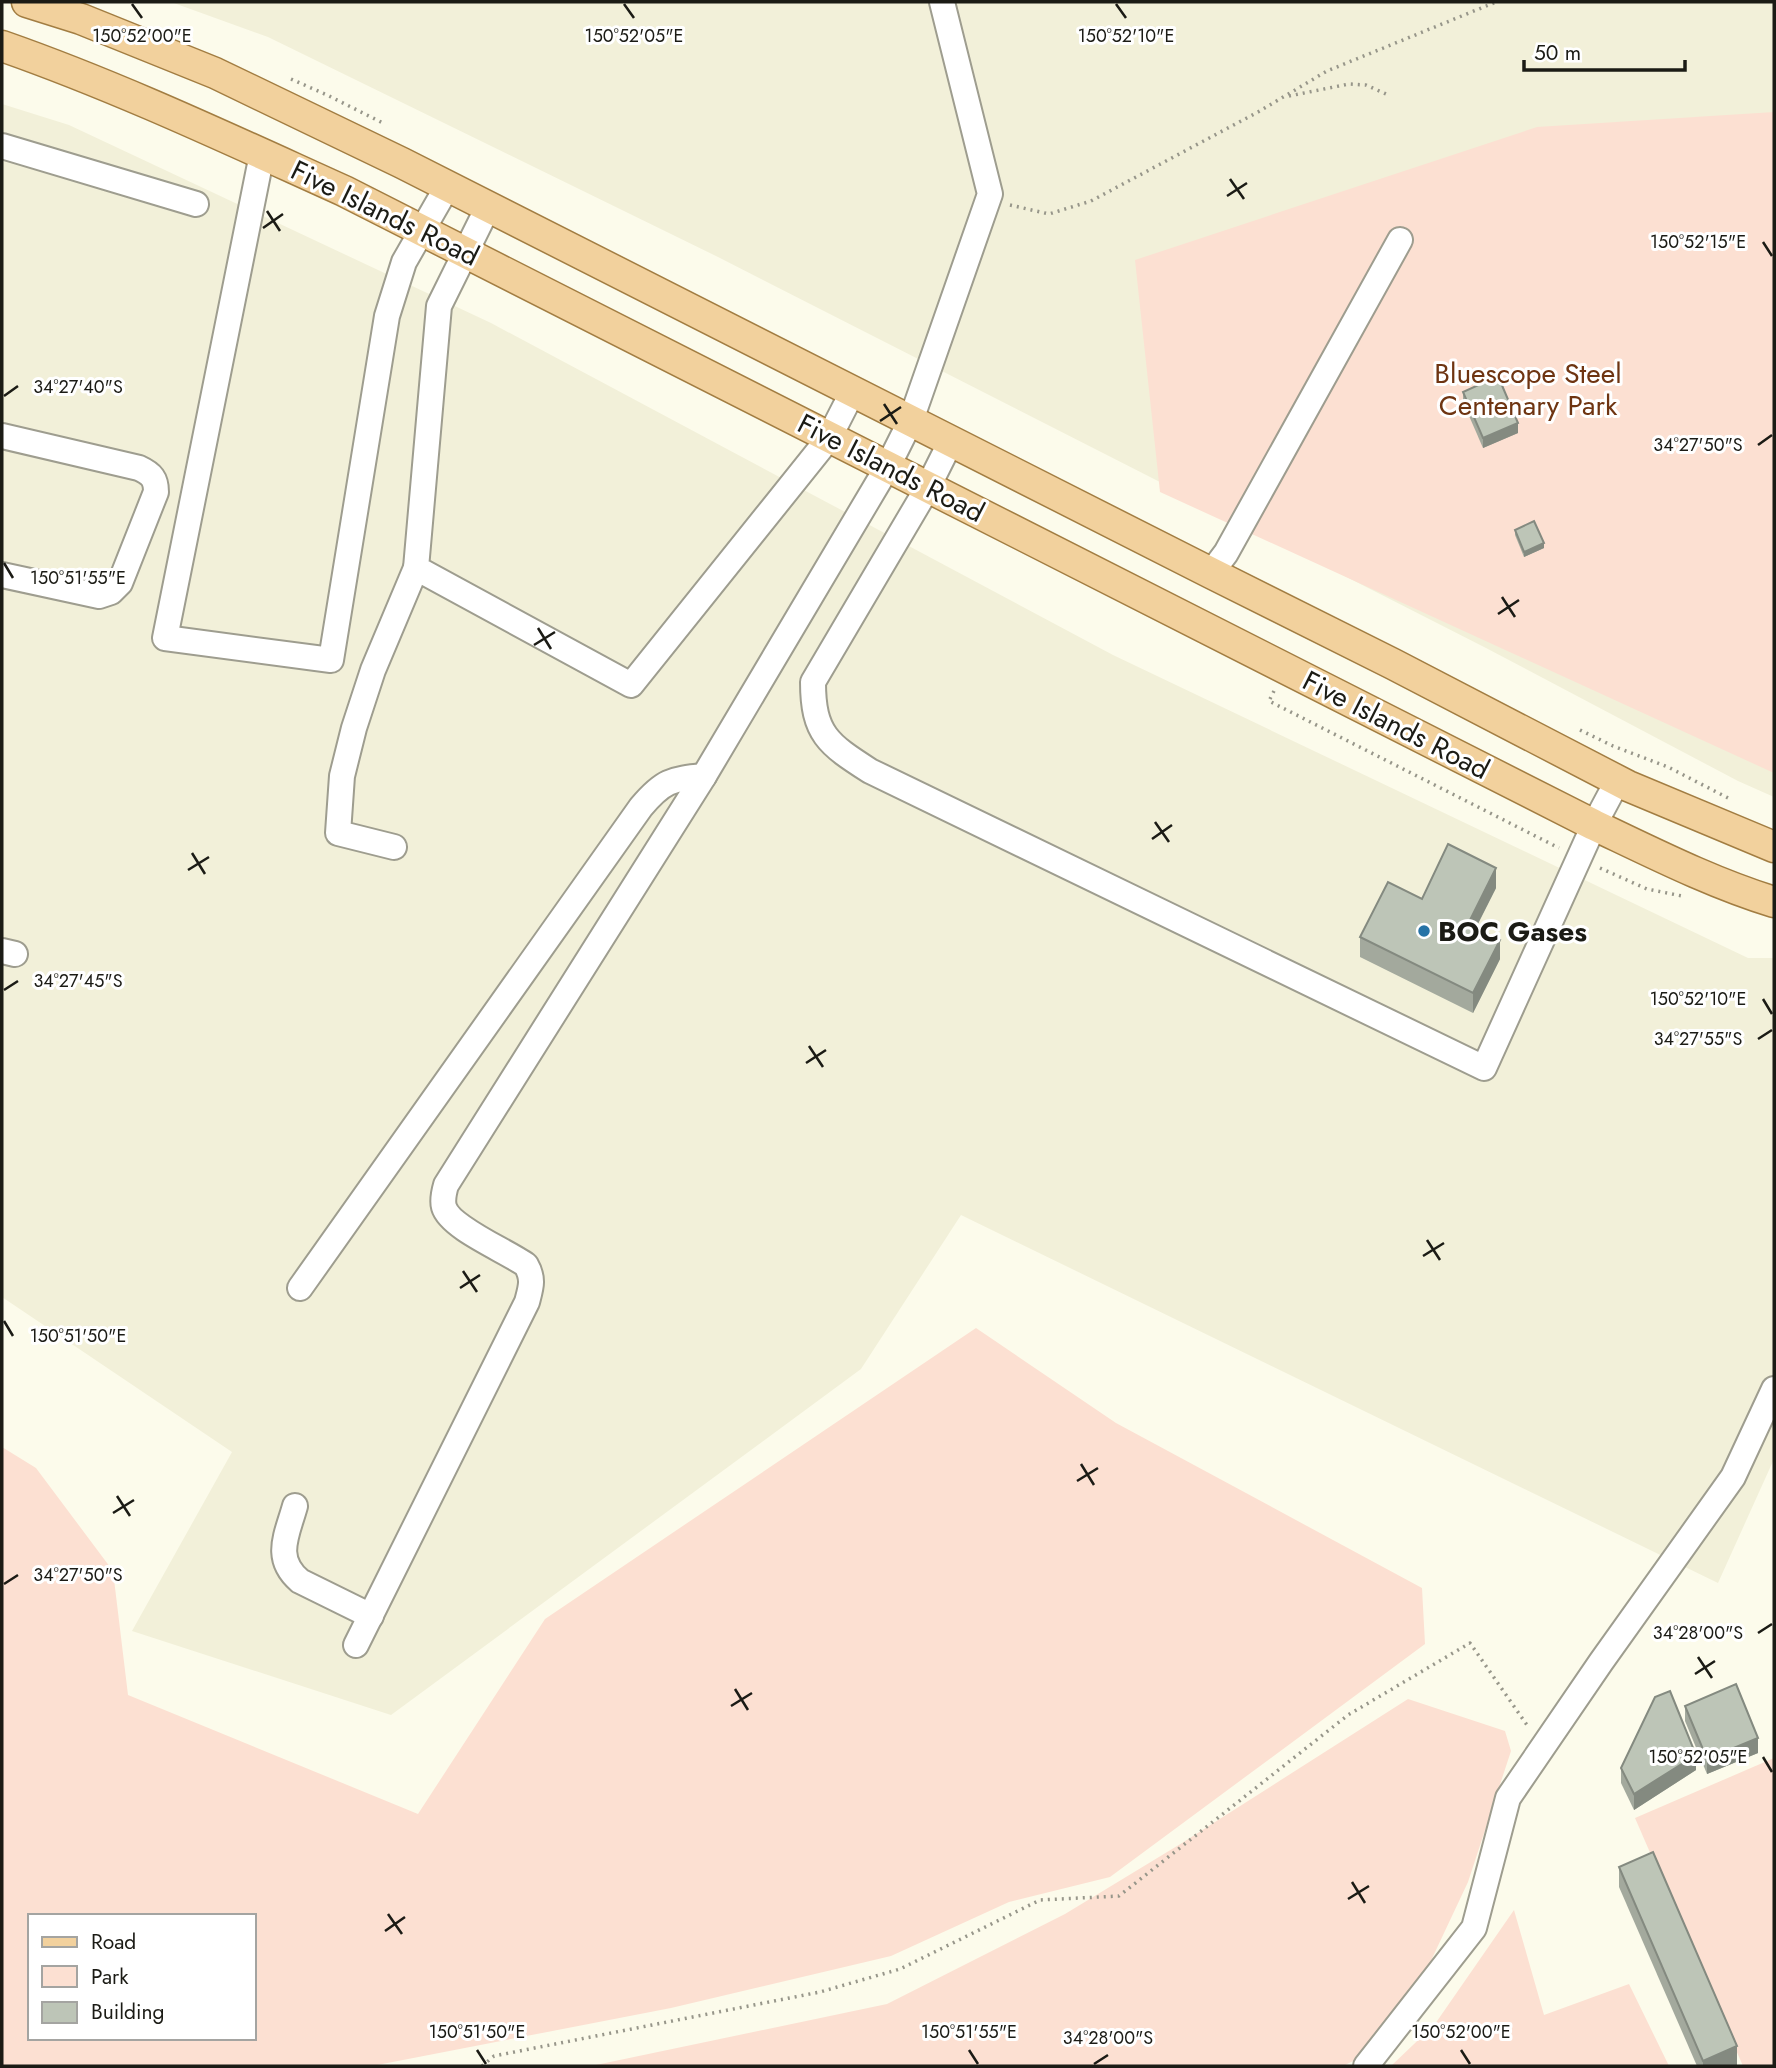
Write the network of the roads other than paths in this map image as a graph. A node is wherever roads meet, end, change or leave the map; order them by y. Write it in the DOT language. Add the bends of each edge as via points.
graph roads {
  1 [pos="27,2"];
  2 [pos="942,2"];
  3 [pos="2,46"];
  4 [pos="2,146"];
  5 [pos="262,154"];
  6 [pos="447,187"];
  7 [pos="196,204"];
  8 [pos="488,207"];
  9 [pos="422,231"];
  10 [pos="1400,240"];
  11 [pos="465,251"];
  12 [pos="853,391"];
  13 [pos="911,420"];
  14 [pos="2,436"];
  15 [pos="829,438"];
  16 [pos="951,440"];
  17 [pos="888,466"];
  18 [pos="928,487"];
  19 [pos="416,568"];
  20 [pos="1211,573"];
  21 [pos="2,575"];
  22 [pos="704,776"];
  23 [pos="1618,780"];
  24 [pos="1594,825"];
  25 [pos="394,847"];
  26 [pos="1774,847"];
  27 [pos="1774,902"];
  28 [pos="300,1288"];
  29 [pos="1774,1389"];
  30 [pos="295,1506"];
  31 [pos="371,1616"];
  32 [pos="356,1645"];
  33 [pos="1366,2066"];
  1 -- 6 [label="main road, Five Islands Road" via="215,73"];
  2 -- 13 [label="lane" via="990,194"];
  3 -- 5 [label="main road, Five Islands Road" via="164,108"];
  4 -- 7 [label="lane"];
  5 -- 9 [label="main road, Five Islands Road"];
  5 -- 9 [label="lane" via="165,638 331,660 387,316 404,261"];
  6 -- 8 [label="main road, Five Islands Road"];
  6 -- 9 [label="lane"];
  8 -- 11 [label="lane"];
  8 -- 12 [label="main road, Five Islands Road"];
  9 -- 11 [label="main road, Five Islands Road"];
  10 -- 20 [label="lane"];
  11 -- 15 [label="main road, Five Islands Road"];
  11 -- 19 [label="lane" via="439,306"];
  12 -- 13 [label="main road, Five Islands Road"];
  12 -- 15 [label="lane"];
  13 -- 16 [label="main road, Five Islands Road"];
  13 -- 17 [label="lane"];
  14 -- 21 [label="lane" via="139,468 156,481 156,492 120,583 111,592 99,596"];
  15 -- 17 [label="main road, Five Islands Road"];
  15 -- 19 [label="lane" via="631,685"];
  16 -- 18 [label="lane"];
  16 -- 20 [label="main road, Five Islands Road"];
  17 -- 18 [label="main road, Five Islands Road"];
  17 -- 22 [label="lane"];
  18 -- 24 [label="main road, Five Islands Road"];
  18 -- 24 [label="lane" via="813,682 813,707 821,730 839,751 870,771 1484,1068"];
  19 -- 25 [label="lane" via="373,670 342,776 338,833"];
  20 -- 23 [label="main road, Five Islands Road"];
  22 -- 28 [label="lane" via="666,783 641,807"];
  22 -- 31 [label="lane" via="446,1185 444,1209 449,1217 526,1265 533,1283"];
  23 -- 24 [label="lane"];
  23 -- 26 [label="main road, Five Islands Road"];
  24 -- 27 [label="main road, Five Islands Road" via="1690,870"];
  29 -- 33 [label="lane" via="1734,1477 1508,1798 1474,1928"];
  30 -- 31 [label="lane" via="283,1548 290,1573"];
  31 -- 32 [label="lane"];
}
